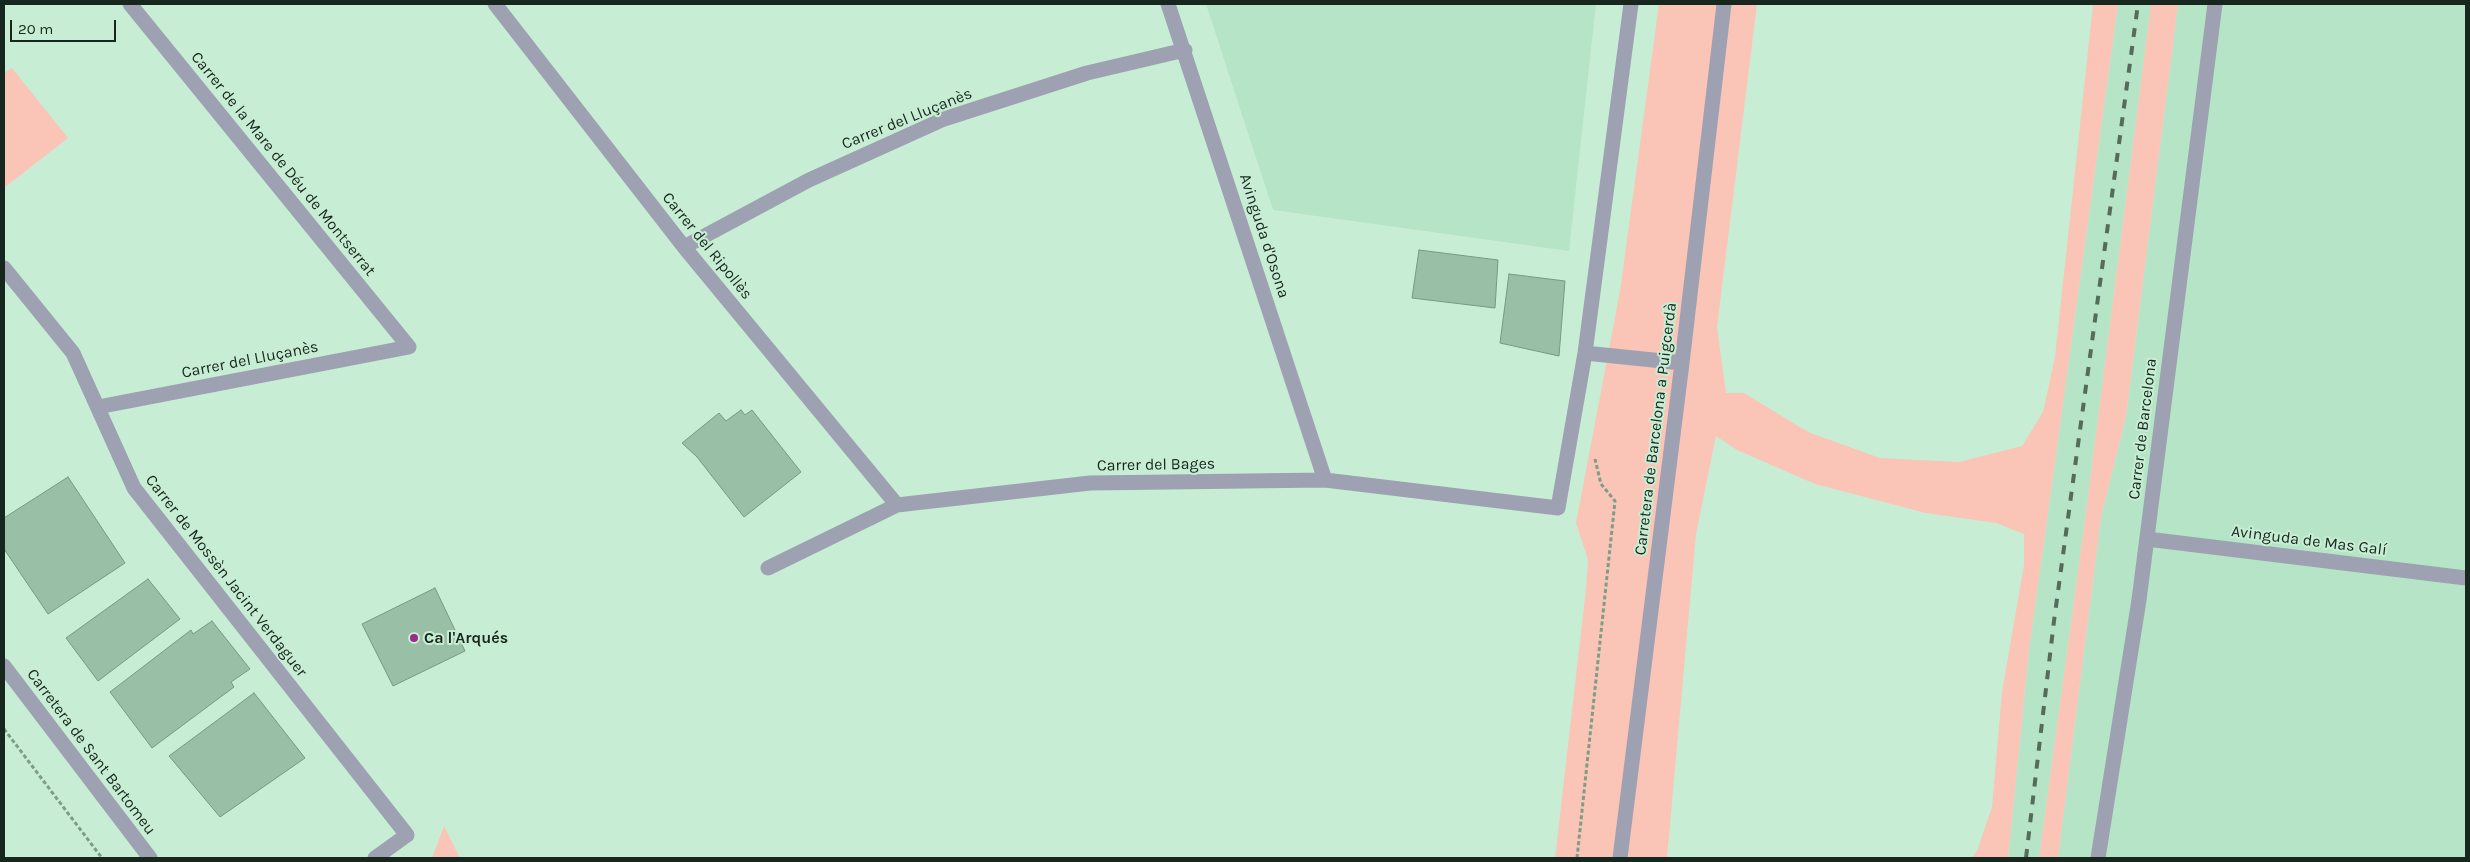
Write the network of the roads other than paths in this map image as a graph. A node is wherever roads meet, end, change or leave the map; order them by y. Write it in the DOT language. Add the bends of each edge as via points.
graph roads {
  1 [pos="130,4"];
  2 [pos="495,4"];
  3 [pos="1168,4"];
  4 [pos="1631,4"];
  5 [pos="1724,4"];
  6 [pos="2215,4"];
  7 [pos="1185,50"];
  8 [pos="684,247"];
  9 [pos="4,268"];
  10 [pos="409,347"];
  11 [pos="1585,353"];
  12 [pos="1682,363"];
  13 [pos="98,407"];
  14 [pos="1325,480"];
  15 [pos="897,506"];
  16 [pos="2147,539"];
  17 [pos="768,568"];
  18 [pos="2466,578"];
  19 [pos="4,666"];
  20 [pos="150,858"];
  21 [pos="376,858"];
  22 [pos="1620,858"];
  23 [pos="2098,858"];
  1 -- 10 [label="street, Carrer de la Mare de Déu de Montserrat"];
  2 -- 8 [label="street, Carrer del Ripollès"];
  3 -- 7 [label="street, Avinguda d'Osona"];
  4 -- 11 [label="street"];
  5 -- 12 [label="street, Carretera de Barcelona a Puigcerdà"];
  6 -- 16 [label="street, Carrer de Barcelona"];
  7 -- 8 [label="street, Carrer del Lluçanès" via="1086,73 944,119 808,180"];
  7 -- 14 [label="street, Avinguda d'Osona"];
  8 -- 15 [label="street, Carrer del Ripollès"];
  9 -- 13 [label="street, Carrer de Mossèn Jacint Verdaguer" via="73,353"];
  10 -- 13 [label="street, Carrer del Lluçanès"];
  11 -- 12 [label="street"];
  11 -- 14 [label="street, Carrer del Bages" via="1558,508"];
  12 -- 22 [label="street, Carretera de Barcelona a Puigcerdà"];
  13 -- 21 [label="street, Carrer de Mossèn Jacint Verdaguer" via="134,488 407,834"];
  14 -- 15 [label="street, Carrer del Bages" via="1090,483"];
  15 -- 17 [label="street, Carrer del Bages"];
  16 -- 18 [label="street, Avinguda de Mas Galí"];
  16 -- 23 [label="street, Carrer de Barcelona"];
  19 -- 20 [label="street, Carretera de Sant Bartomeu"];
}
